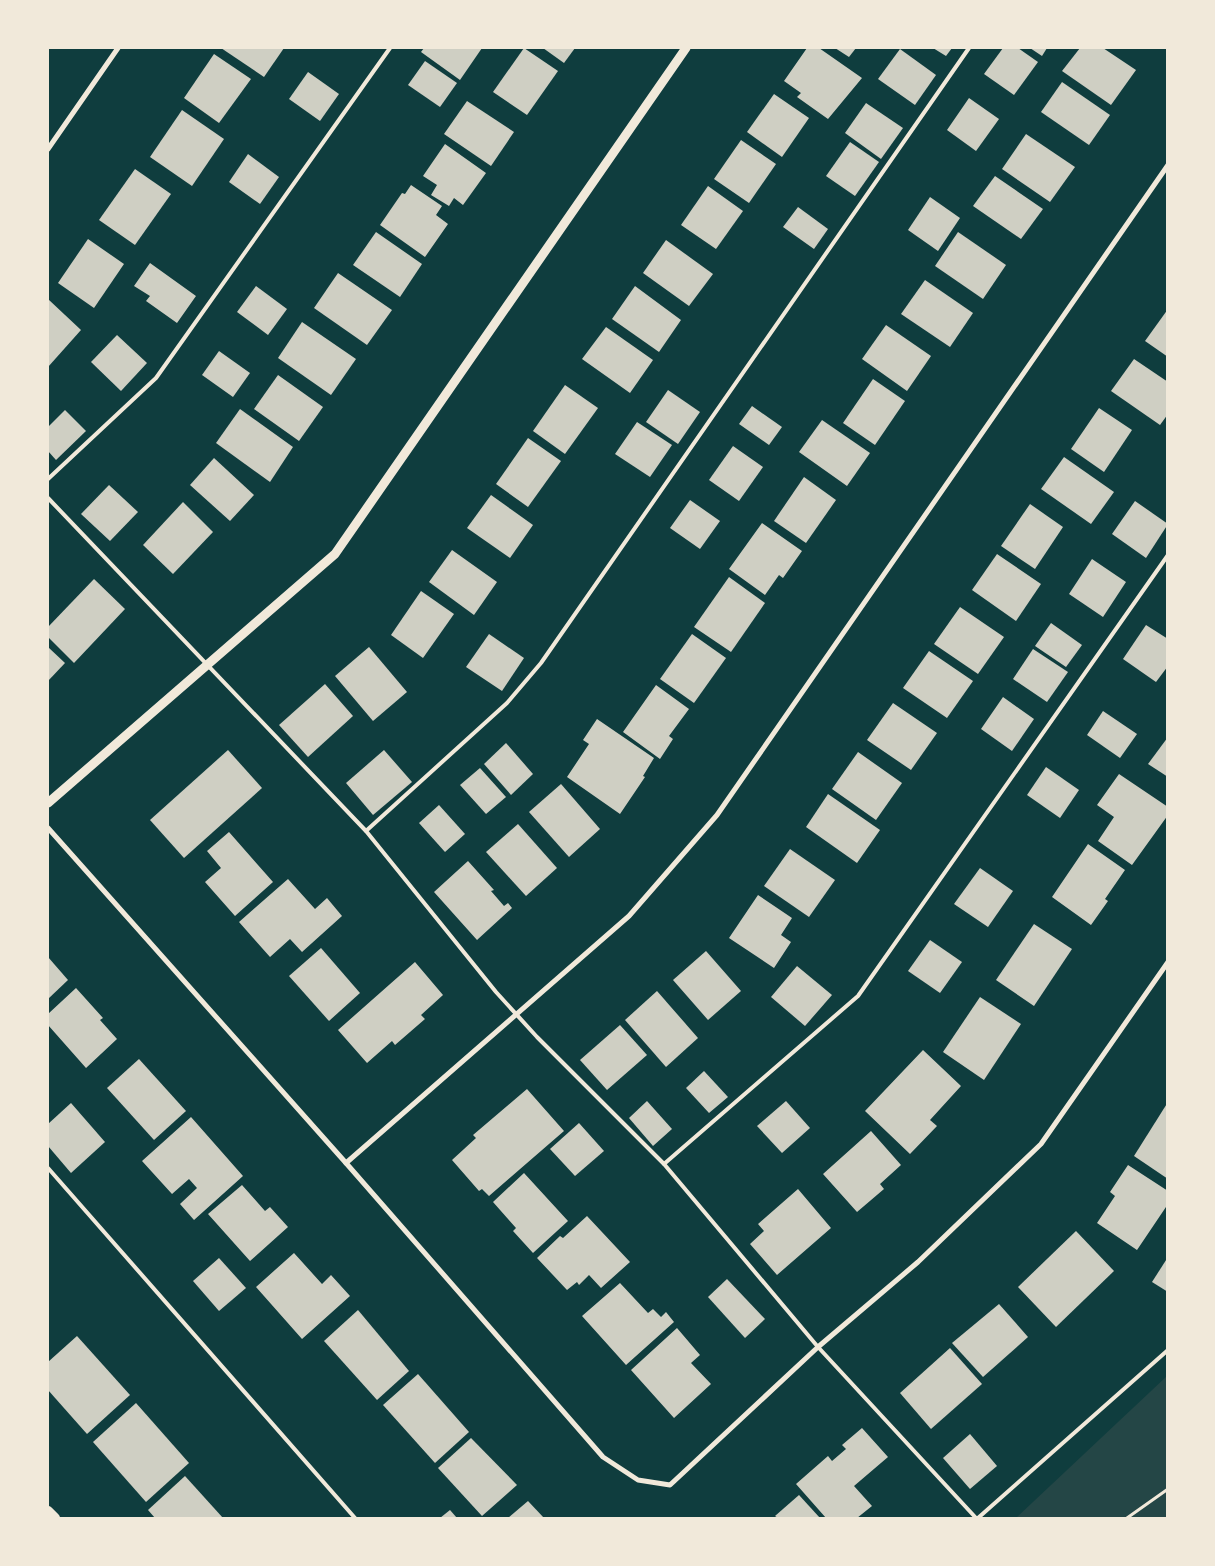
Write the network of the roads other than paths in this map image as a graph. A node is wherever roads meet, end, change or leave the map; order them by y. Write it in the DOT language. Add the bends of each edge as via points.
graph roads {
  1 [pos="118,48"];
  2 [pos="390,48"];
  3 [pos="686,48"];
  4 [pos="969,48"];
  5 [pos="48,149"];
  6 [pos="1168,164"];
  7 [pos="48,479"];
  8 [pos="48,498"];
  9 [pos="1168,555"];
  10 [pos="208,664"];
  11 [pos="48,803"];
  12 [pos="48,828"];
  13 [pos="366,831"];
  14 [pos="1168,962"];
  15 [pos="516,1013"];
  16 [pos="346,1163"];
  17 [pos="664,1164"];
  18 [pos="48,1168"];
  19 [pos="818,1347"];
  20 [pos="1168,1350"];
  21 [pos="48,1511"];
  22 [pos="55,1518"];
  23 [pos="355,1518"];
  24 [pos="977,1518"];
  1 -- 5 [label="street"];
  2 -- 7 [label="lane" via="156,378"];
  3 -- 10 [label="street" via="335,554"];
  4 -- 13 [label="lane" via="541,663 506,703"];
  6 -- 15 [label="street" via="717,815 628,916"];
  8 -- 10 [label="lane"];
  9 -- 17 [label="lane" via="858,996"];
  10 -- 11 [label="street"];
  10 -- 13 [label="lane"];
  12 -- 16 [label="street"];
  13 -- 15 [label="lane"];
  14 -- 19 [label="street" via="1041,1144 918,1262"];
  15 -- 16 [label="street"];
  15 -- 17 [label="lane"];
  16 -- 19 [label="street" via="603,1457 638,1480 670,1485"];
  17 -- 19 [label="lane"];
  18 -- 23 [label="lane"];
  19 -- 24 [label="lane"];
  20 -- 24 [label="lane"];
  21 -- 22 [label="main road"];
}
